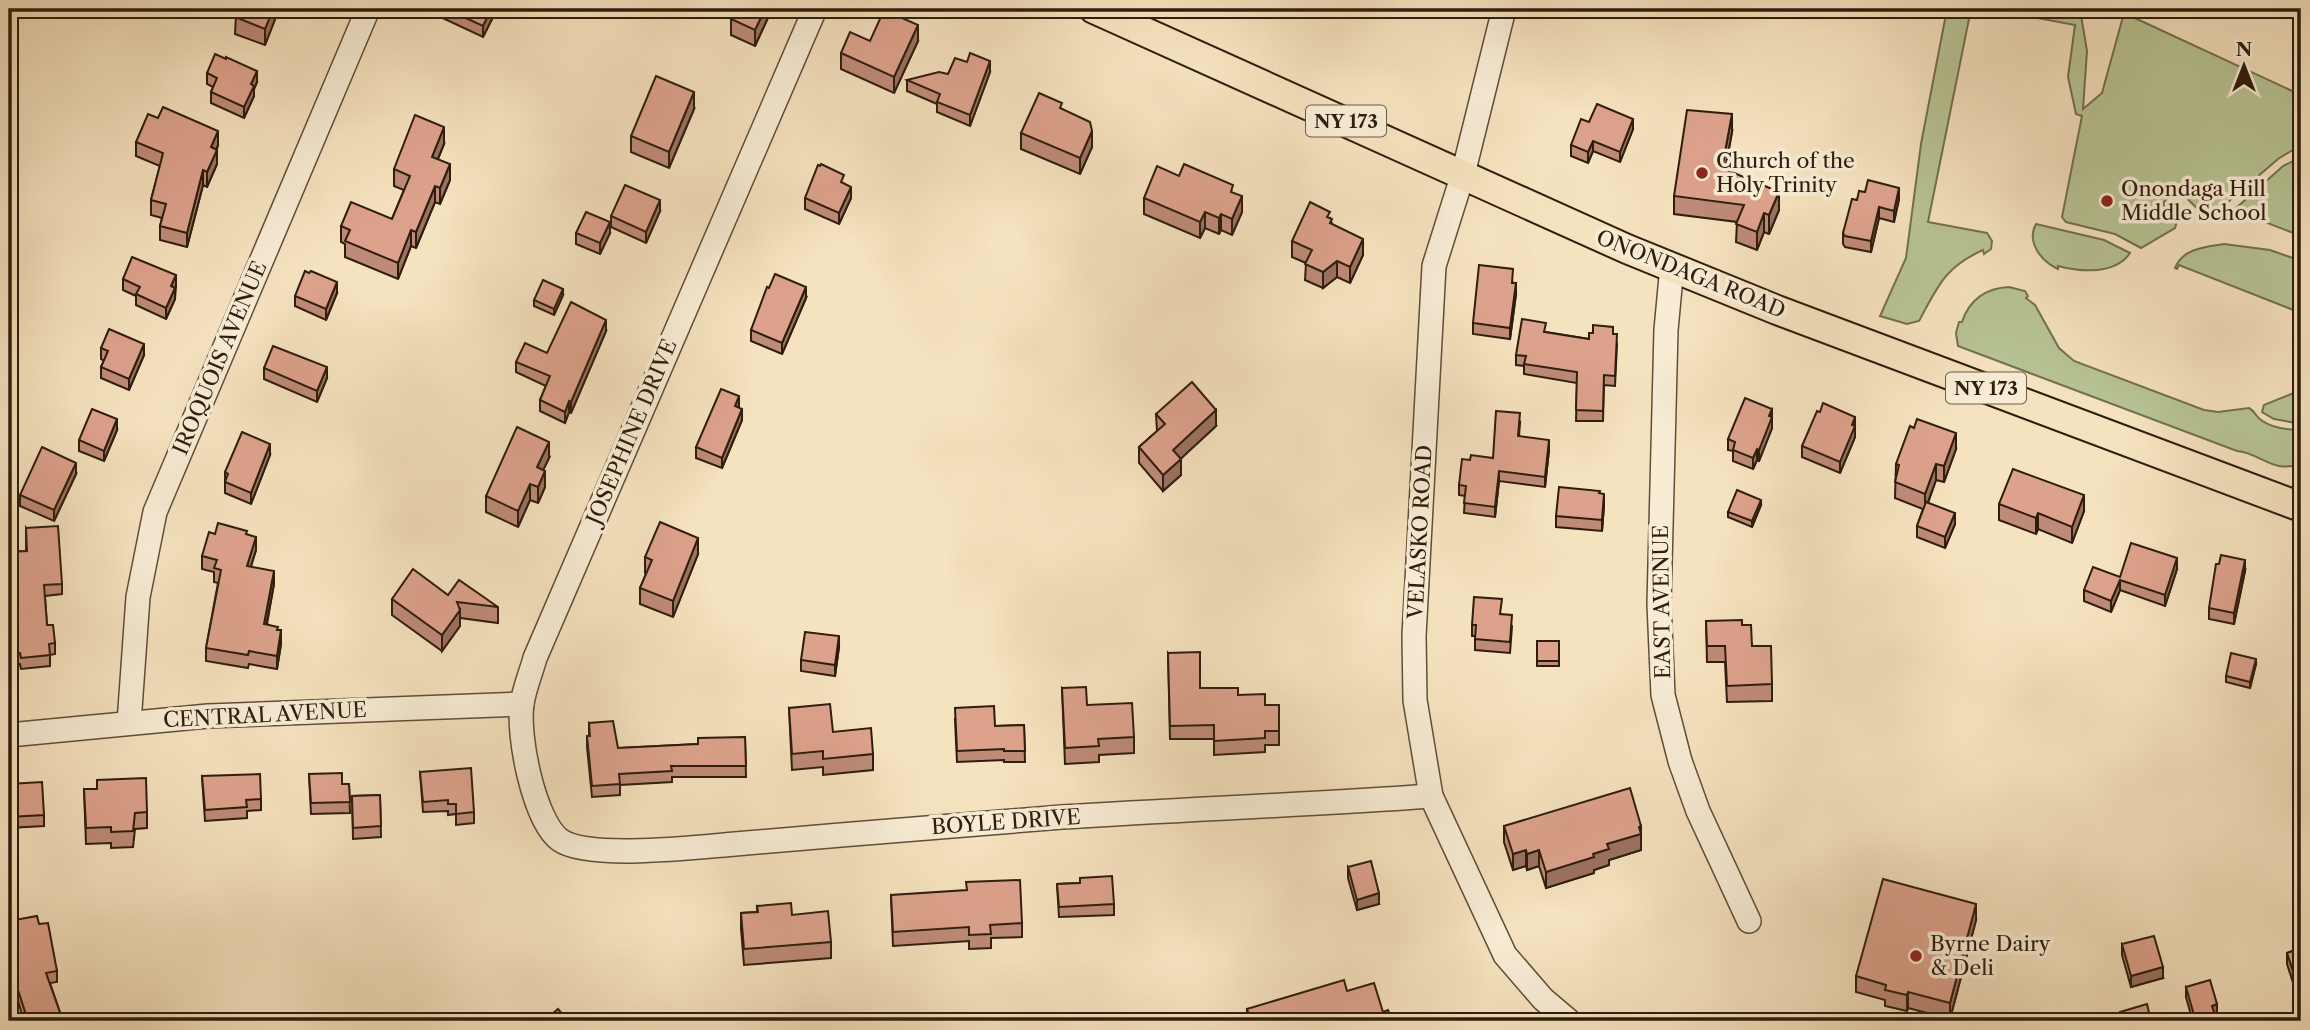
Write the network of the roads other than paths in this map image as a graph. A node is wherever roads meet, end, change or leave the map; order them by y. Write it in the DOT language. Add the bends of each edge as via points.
graph roads {
  1 [pos="368,9"];
  2 [pos="814,9"];
  3 [pos="1094,9"];
  4 [pos="1504,9"];
  5 [pos="1463,174"];
  6 [pos="1672,266"];
  7 [pos="2301,507"];
  8 [pos="522,704"];
  9 [pos="129,723"];
  10 [pos="9,734"];
  11 [pos="1431,796"];
  12 [pos="581,849"];
  13 [pos="1749,920"];
  14 [pos="1569,1021"];
  1 -- 9 [label="street, IROQUOIS AVENUE" via="155,512 138,597"];
  2 -- 8 [label="street, JOSEPHINE DRIVE" via="535,658"];
  3 -- 5 [label="main road, ONONDAGA ROAD / NY 173"];
  4 -- 5 [label="street, VELASKO ROAD"];
  5 -- 6 [label="main road, ONONDAGA ROAD / NY 173"];
  5 -- 11 [label="street, VELASKO ROAD" via="1434,266 1414,636 1415,700"];
  6 -- 7 [label="main road, ONONDAGA ROAD / NY 173" via="1777,310"];
  6 -- 13 [label="street, EAST AVENUE" via="1659,604 1663,695 1698,811"];
  8 -- 9 [label="street, CENTRAL AVENUE"];
  8 -- 12 [label="street, JOSEPHINE DRIVE" via="521,728 543,819 560,840"];
  9 -- 10 [label="street, CENTRAL AVENUE"];
  11 -- 12 [label="street, BOYLE DRIVE" via="1063,817 722,845"];
  11 -- 14 [label="street, VELASKO ROAD" via="1505,955"];
}
